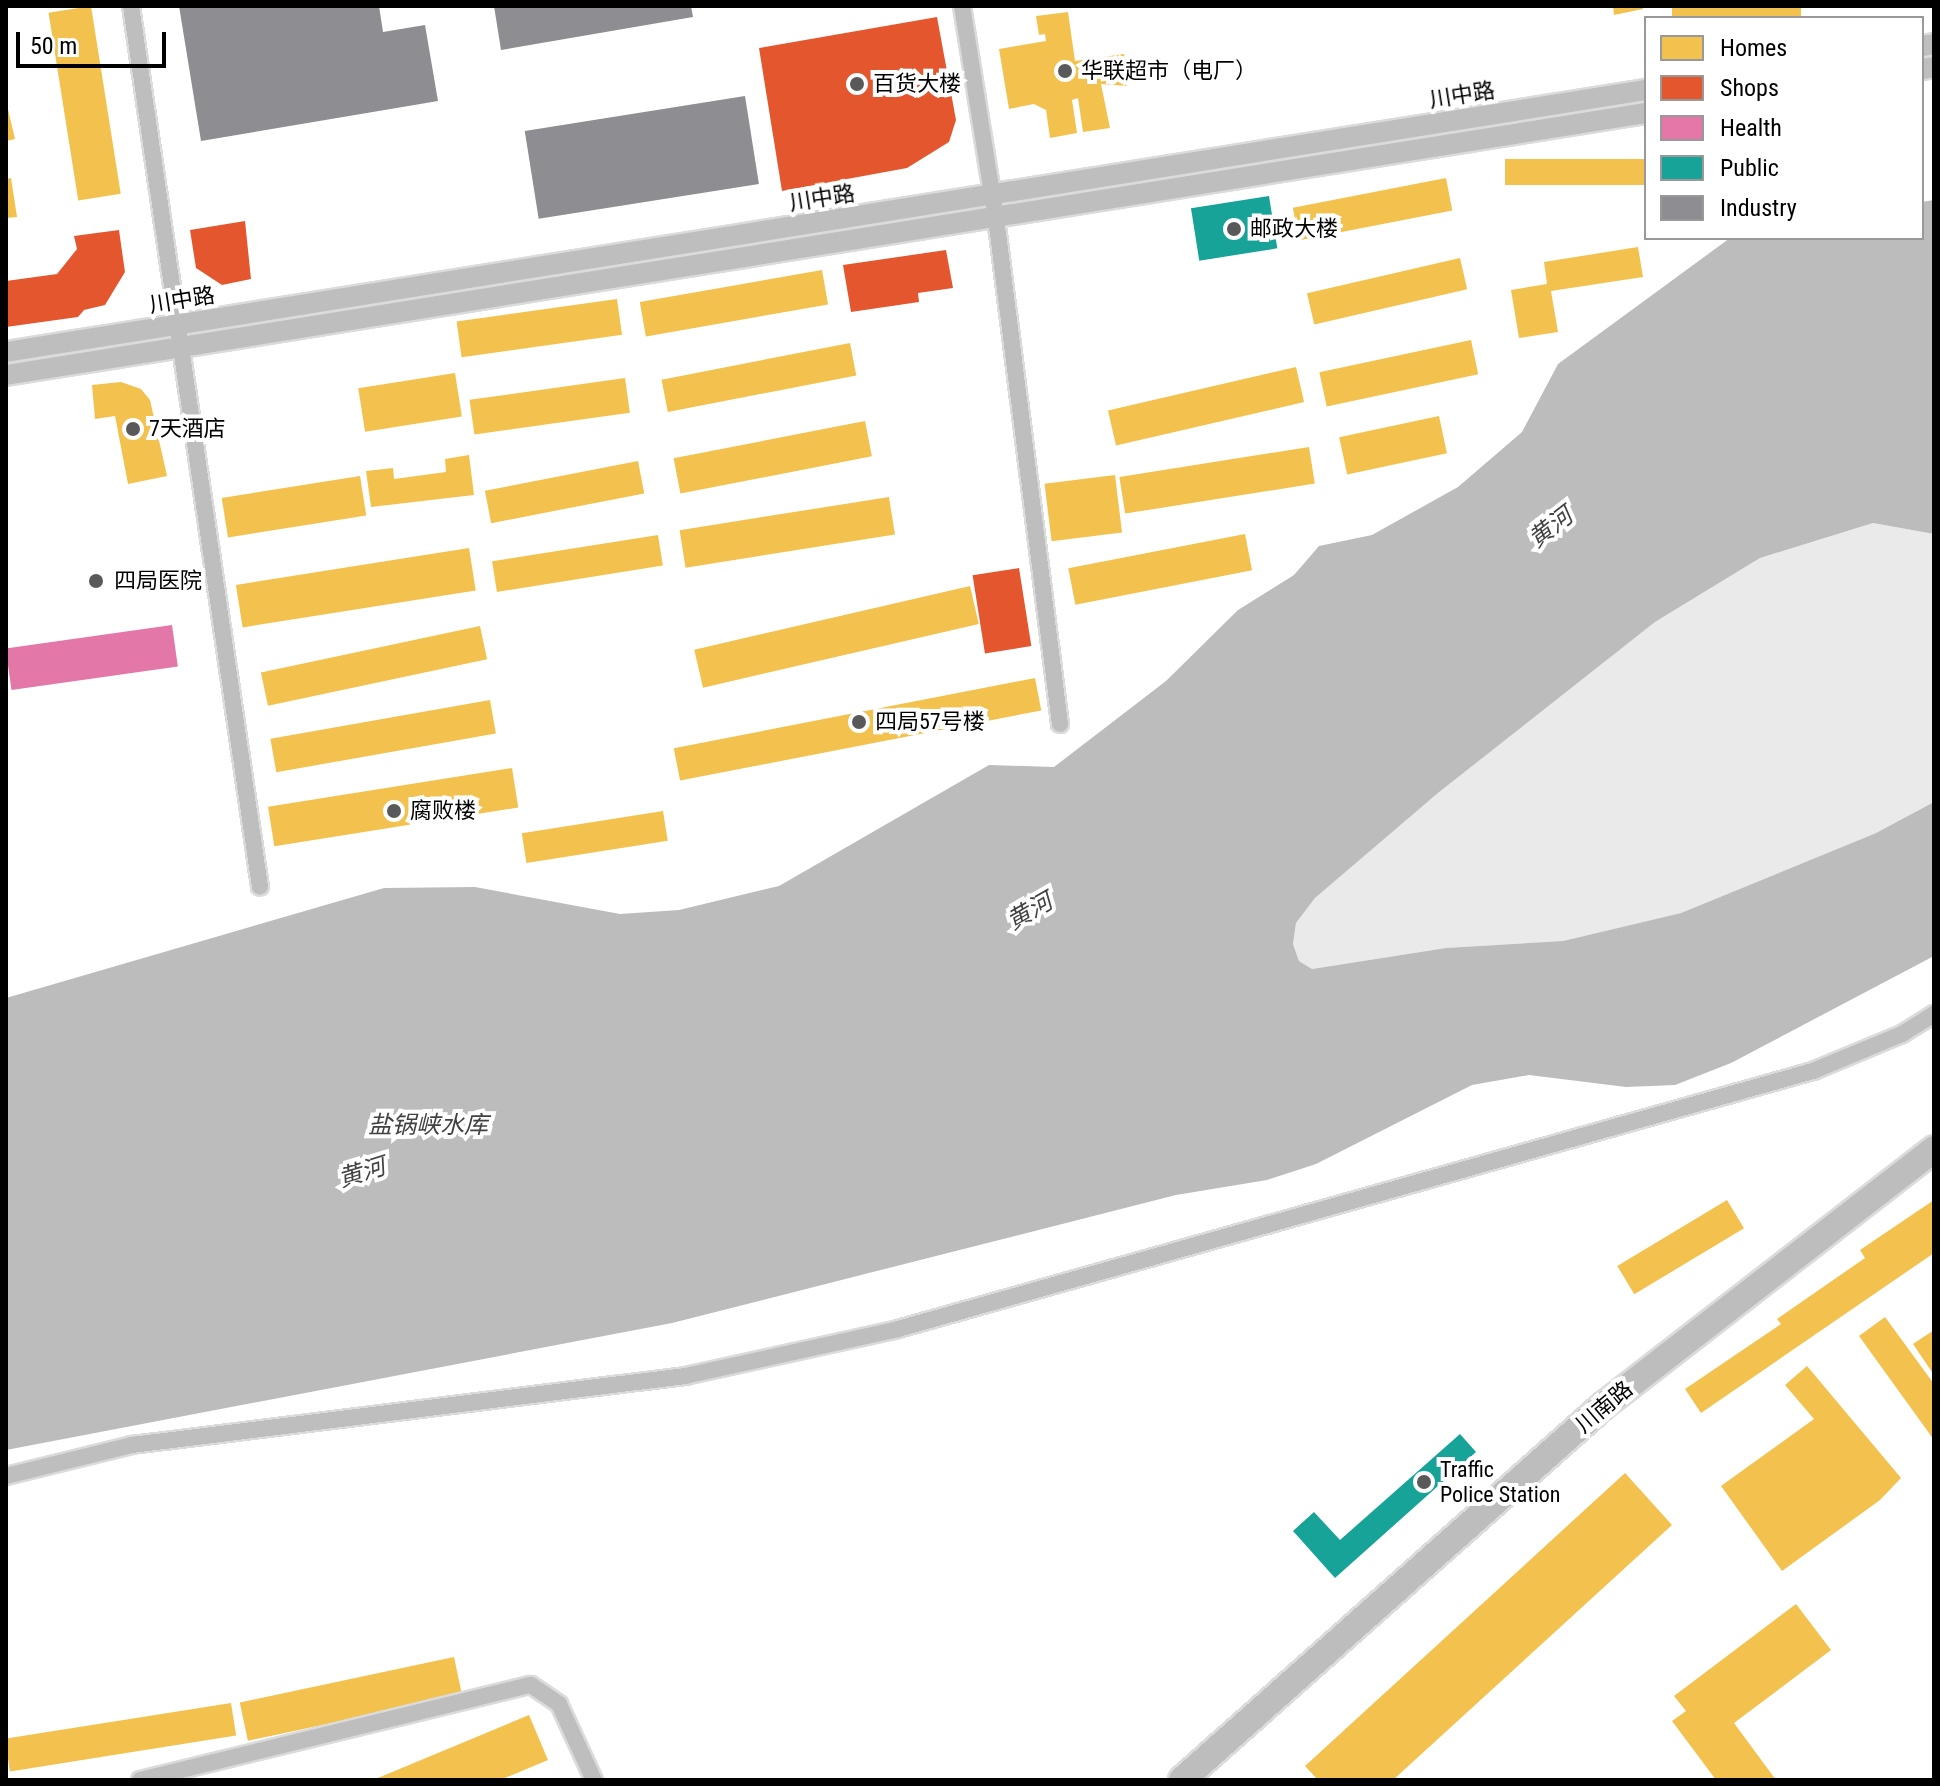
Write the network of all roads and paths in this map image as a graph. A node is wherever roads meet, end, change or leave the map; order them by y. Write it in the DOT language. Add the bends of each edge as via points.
graph roads {
  1 [pos="131,6"];
  2 [pos="962,6"];
  3 [pos="1644,90"];
  4 [pos="1644,113"];
  5 [pos="993,196"];
  6 [pos="996,218"];
  7 [pos="181,325"];
  8 [pos="183,347"];
  9 [pos="6,352"];
  10 [pos="6,375"];
  11 [pos="1060,724"];
  12 [pos="260,887"];
  13 [pos="1934,1014"];
  14 [pos="1934,1149"];
  15 [pos="6,1476"];
  16 [pos="140,1780"];
  17 [pos="594,1780"];
  18 [pos="1182,1780"];
  1 -- 7 [label="street"];
  2 -- 5 [label="street"];
  3 -- 5 [label="street, 川中路"];
  4 -- 6 [label="street"];
  5 -- 6 [label="street"];
  5 -- 7 [label="street, 川中路"];
  6 -- 8 [label="street"];
  6 -- 11 [label="street"];
  7 -- 8 [label="street"];
  7 -- 9 [label="street, 川中路"];
  8 -- 10 [label="street"];
  8 -- 12 [label="street"];
  13 -- 15 [label="street" via="1902,1034 1813,1071 898,1329 685,1376 132,1445"];
  14 -- 18 [label="main road, 川南路" via="1603,1406"];
  16 -- 17 [label="street" via="531,1685 559,1704"];
}
